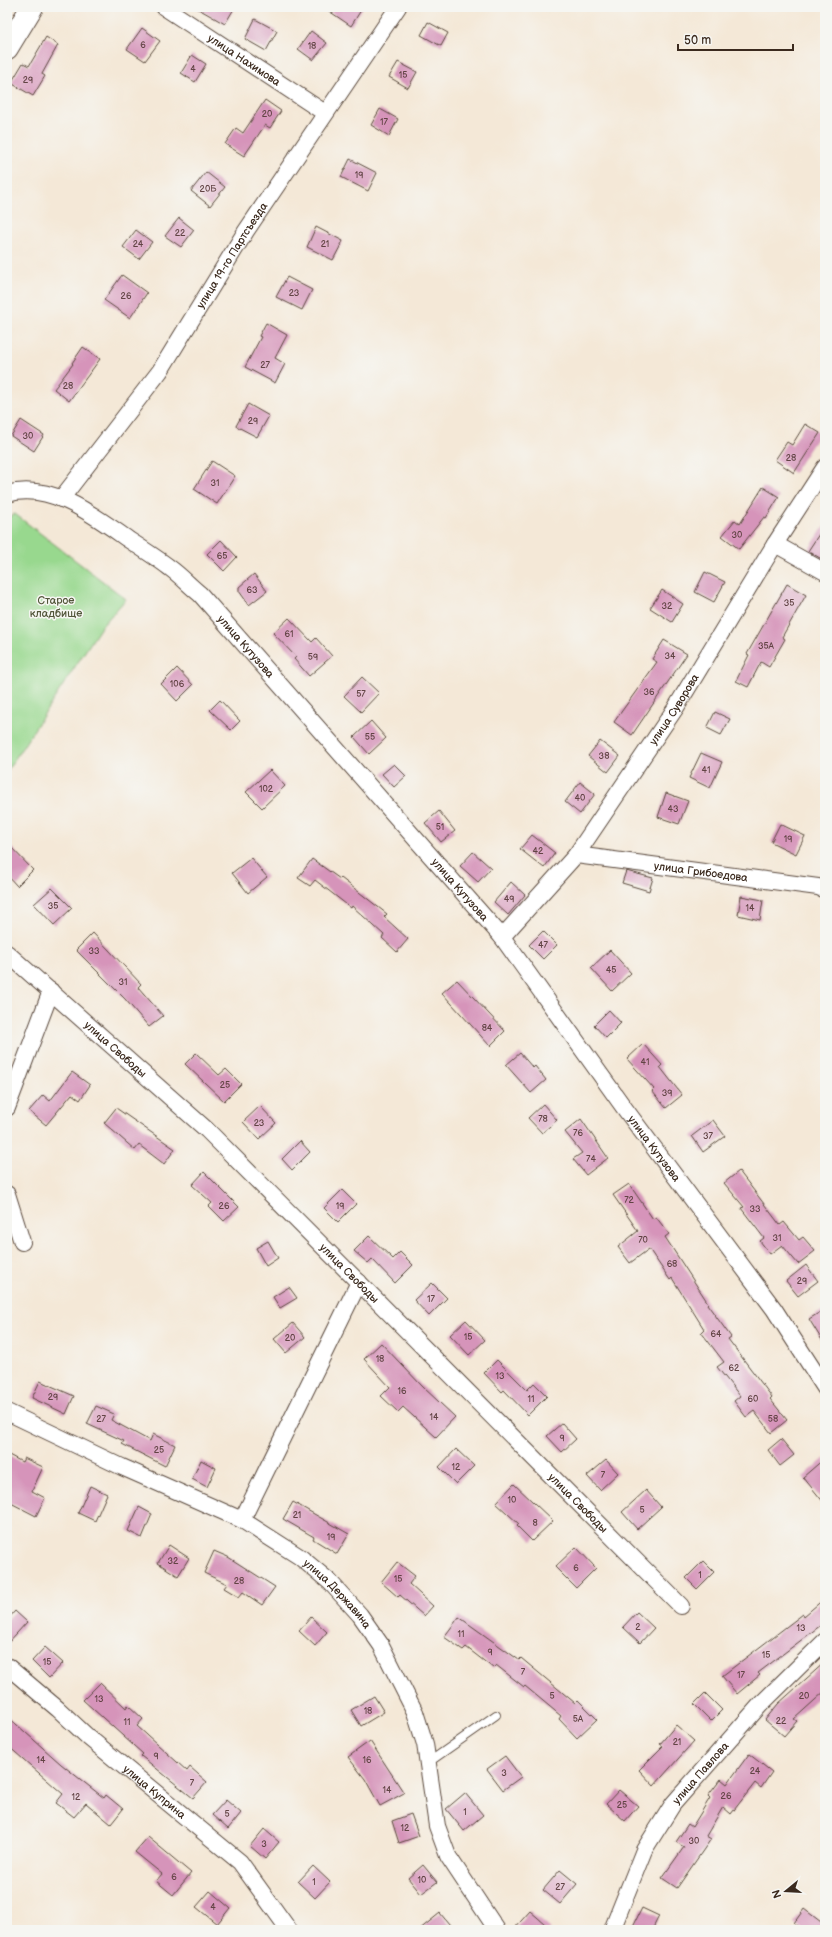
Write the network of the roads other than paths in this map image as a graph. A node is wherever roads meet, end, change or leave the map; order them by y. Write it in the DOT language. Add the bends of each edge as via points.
graph roads {
  1 [pos="32,7"];
  2 [pos="164,7"];
  3 [pos="398,7"];
  4 [pos="7,48"];
  5 [pos="325,112"];
  6 [pos="825,467"];
  7 [pos="7,494"];
  8 [pos="61,499"];
  9 [pos="775,544"];
  10 [pos="825,572"];
  11 [pos="576,855"];
  12 [pos="825,890"];
  13 [pos="502,937"];
  14 [pos="7,952"];
  15 [pos="51,991"];
  16 [pos="7,1108"];
  17 [pos="7,1194"];
  18 [pos="22,1242"];
  19 [pos="359,1282"];
  20 [pos="825,1388"];
  21 [pos="7,1412"];
  22 [pos="242,1520"];
  23 [pos="681,1606"];
  24 [pos="825,1641"];
  25 [pos="7,1666"];
  26 [pos="496,1715"];
  27 [pos="429,1762"];
  28 [pos="289,1930"];
  29 [pos="497,1930"];
  30 [pos="612,1930"];
  1 -- 4 [label="street"];
  2 -- 5 [label="street, улица Нахимова"];
  3 -- 5 [label="street, улица 19-го Партсъезда"];
  5 -- 8 [label="street, улица 19-го Партсъезда" via="246,231 160,371"];
  6 -- 9 [label="street, улица Суворова"];
  7 -- 8 [label="street, улица Кутузова" via="25,492"];
  8 -- 13 [label="street, улица Кутузова" via="92,514 171,568 200,594"];
  9 -- 10 [label="street"];
  9 -- 11 [label="street, улица Суворова" via="675,709"];
  11 -- 12 [label="street, улица Грибоедова"];
  11 -- 13 [label="street, улица Суворова"];
  13 -- 20 [label="street, улица Кутузова" via="625,1109 774,1309"];
  14 -- 15 [label="street, улица Свободы"];
  15 -- 16 [label="street"];
  15 -- 19 [label="street, улица Свободы" via="208,1130"];
  17 -- 18 [label="street"];
  19 -- 22 [label="street"];
  19 -- 23 [label="street, улица Свободы"];
  21 -- 22 [label="street, улица Державина"];
  22 -- 27 [label="street, улица Державина" via="300,1557 330,1582 360,1615 381,1645 415,1712"];
  24 -- 30 [label="street, улица Павлова" via="761,1704 673,1804 644,1850"];
  25 -- 28 [label="street, улица Куприна" via="88,1738 240,1862"];
  26 -- 27 [label="lane"];
  27 -- 29 [label="street, улица Державина" via="437,1826 448,1856"];
}
